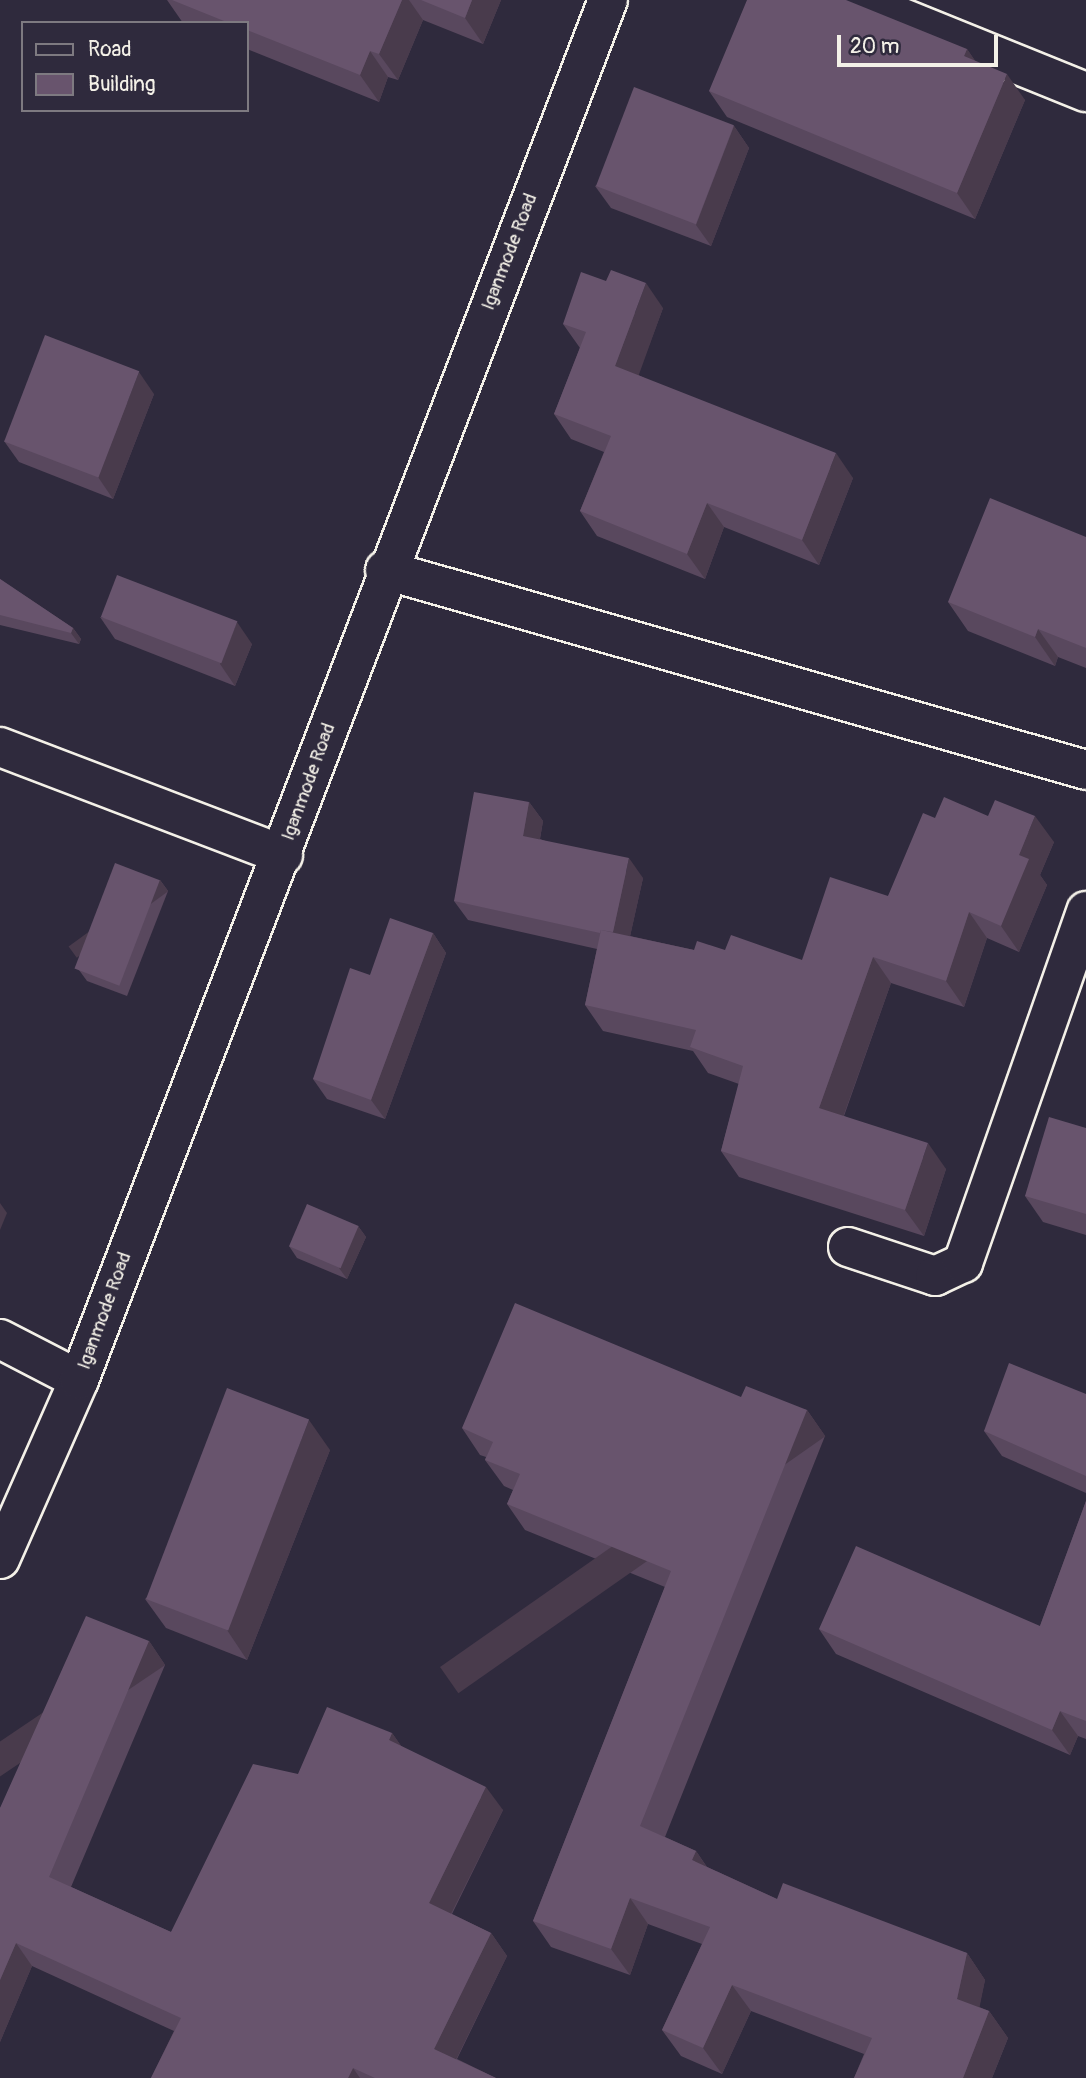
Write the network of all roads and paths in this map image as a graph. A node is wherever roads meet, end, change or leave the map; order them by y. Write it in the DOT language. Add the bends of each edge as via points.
graph roads {
  1 [pos="608,0"];
  2 [pos="858,0"];
  3 [pos="1086,92"];
  4 [pos="386,570"];
  5 [pos="0,747"];
  6 [pos="1086,770"];
  7 [pos="283,855"];
  8 [pos="1086,911"];
  9 [pos="848,1247"];
  10 [pos="0,1339"];
  11 [pos="79,1380"];
  12 [pos="0,1559"];
  1 -- 4 [label="street, Iganmode Road"];
  2 -- 3 [label="street"];
  4 -- 6 [label="street"];
  4 -- 7 [label="street, Iganmode Road"];
  5 -- 7 [label="street"];
  7 -- 11 [label="street, Iganmode Road" via="226,986"];
  8 -- 9 [label="street" via="963,1263 935,1276"];
  10 -- 11 [label="street"];
  11 -- 12 [label="street, Iganmode Road"];
}
